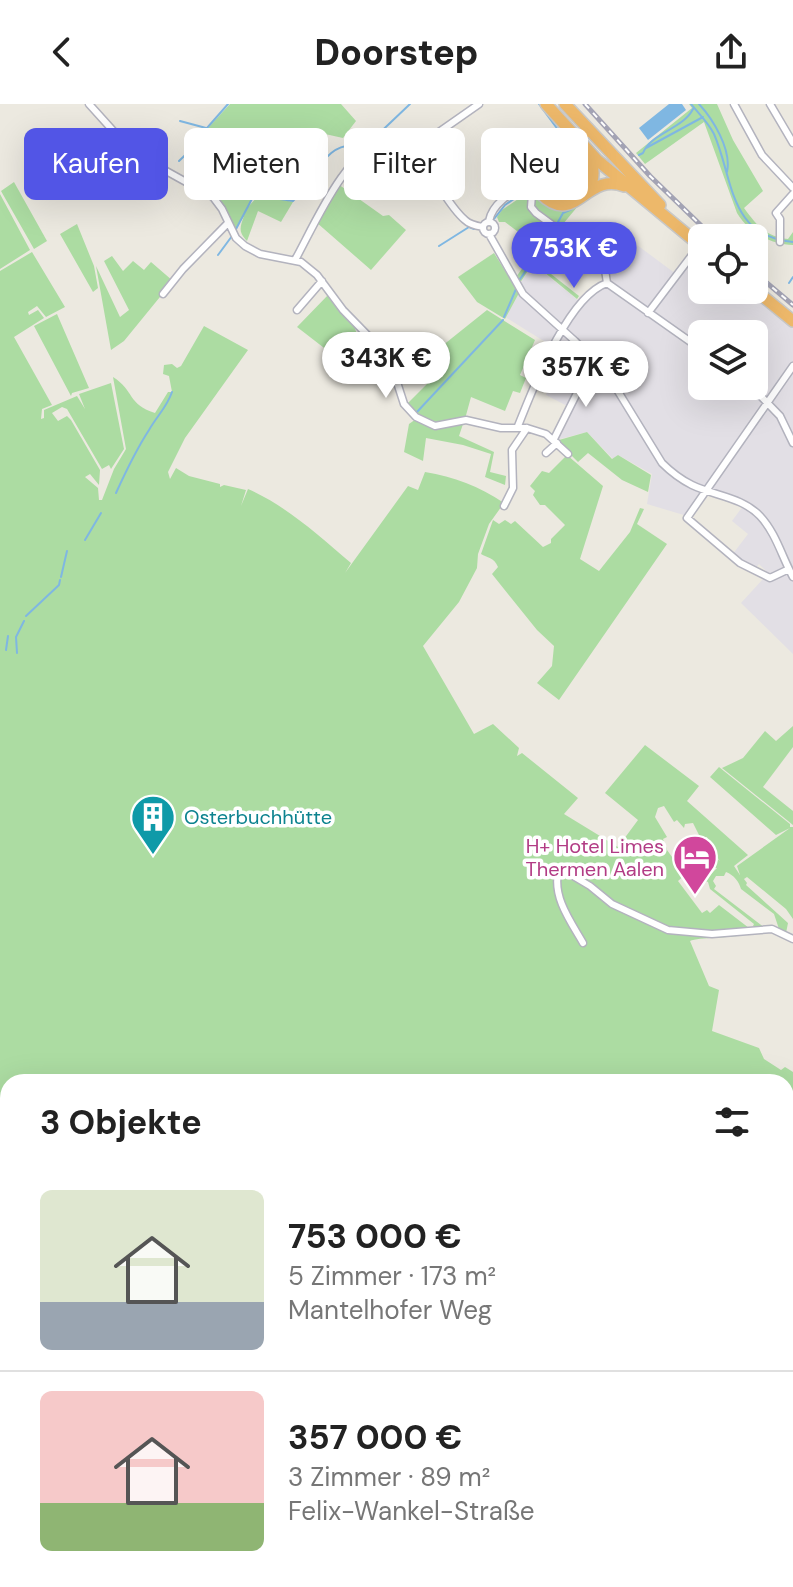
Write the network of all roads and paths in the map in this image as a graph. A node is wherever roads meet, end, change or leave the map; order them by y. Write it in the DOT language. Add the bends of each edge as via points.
graph roads {
  1 [pos="89,104"];
  2 [pos="546,104"];
  3 [pos="552,104"];
  4 [pos="565,104"];
  5 [pos="734,104"];
  6 [pos="770,104"];
  7 [pos="477,106"];
  8 [pos="445,128"];
  9 [pos="567,128"];
  10 [pos="585,128"];
  11 [pos="588,131"];
  12 [pos="793,143"];
  13 [pos="588,152"];
  14 [pos="588,156"];
  15 [pos="344,176"];
  16 [pos="793,188"];
  17 [pos="588,189"];
  18 [pos="588,190"];
  19 [pos="634,192"];
  20 [pos="793,194"];
  21 [pos="450,200"];
  22 [pos="503,200"];
  23 [pos="534,200"];
  24 [pos="547,200"];
  25 [pos="578,200"];
  26 [pos="665,212"];
  27 [pos="489,221"];
  28 [pos="228,223"];
  29 [pos="483,227"];
  30 [pos="688,230"];
  31 [pos="489,234"];
  32 [pos="780,241"];
  33 [pos="688,243"];
  34 [pos="295,260"];
  35 [pos="688,262"];
  36 [pos="322,281"];
  37 [pos="607,283"];
  38 [pos="768,293"];
  39 [pos="163,294"];
  40 [pos="768,300"];
  41 [pos="297,310"];
  42 [pos="648,313"];
  43 [pos="793,314"];
  44 [pos="793,321"];
  45 [pos="562,329"];
  46 [pos="688,340"];
  47 [pos="600,365"];
  48 [pos="793,366"];
  49 [pos="767,402"];
  50 [pos="522,427"];
  51 [pos="556,441"];
  52 [pos="793,443"];
  53 [pos="546,453"];
  54 [pos="568,454"];
  55 [pos="707,491"];
  56 [pos="504,506"];
  57 [pos="789,569"];
  58 [pos="793,577"];
  59 [pos="793,939"];
  60 [pos="583,943"];
  1 -- 28 [label="street" via="141,157 213,197"];
  2 -- 9 [label="highway"];
  3 -- 26 [label="highway" via="596,153"];
  4 -- 10 [label="highway"];
  5 -- 16 [label="street" via="762,155"];
  6 -- 12 [label="street"];
  7 -- 8 [label="street"];
  11 -- 26 [label="highway"];
  13 -- 19 [label="highway"];
  14 -- 17 [label="highway" via="594,171"];
  15 -- 34 [label="street"];
  18 -- 19 [label="highway" via="614,182"];
  19 -- 33 [label="highway"];
  20 -- 32 [label="street" via="776,213"];
  21 -- 29 [label="street" via="462,218"];
  22 -- 27 [label="street"];
  23 -- 37 [label="street" via="536,213 604,263"];
  24 -- 25 [label="highway" via="562,205"];
  26 -- 30 [label="highway"];
  27 -- 29 [label="street"];
  27 -- 31 [label="street" via="495,229"];
  28 -- 34 [label="street" via="252,251"];
  28 -- 39 [label="street"];
  29 -- 31 [label="street"];
  31 -- 45 [label="street" via="523,294"];
  34 -- 36 [label="street"];
  35 -- 42 [label="street"];
  36 -- 41 [label="street"];
  36 -- 50 [label="street" via="380,348 410,411 435,426 466,420"];
  37 -- 42 [label="street"];
  37 -- 45 [label="street"];
  38 -- 43 [label="highway"];
  40 -- 44 [label="highway"];
  42 -- 46 [label="street"];
  45 -- 47 [label="street"];
  45 -- 50 [label="street" via="536,381"];
  47 -- 51 [label="street" via="581,385"];
  47 -- 55 [label="street" via="662,463"];
  48 -- 49 [label="street"];
  49 -- 52 [label="street"];
  49 -- 55 [label="street"];
  50 -- 51 [label="street"];
  50 -- 56 [label="street" via="512,450 513,488"];
  51 -- 53 [label="street"];
  51 -- 54 [label="street"];
  55 -- 57 [label="street" via="758,514"];
  55 -- 57 [label="street" via="687,518 740,563 770,578"];
  57 -- 58 [label="street"];
  59 -- 60 [label="street" via="772,929 712,934 668,930 612,904 563,870 557,880 561,902"];
}
